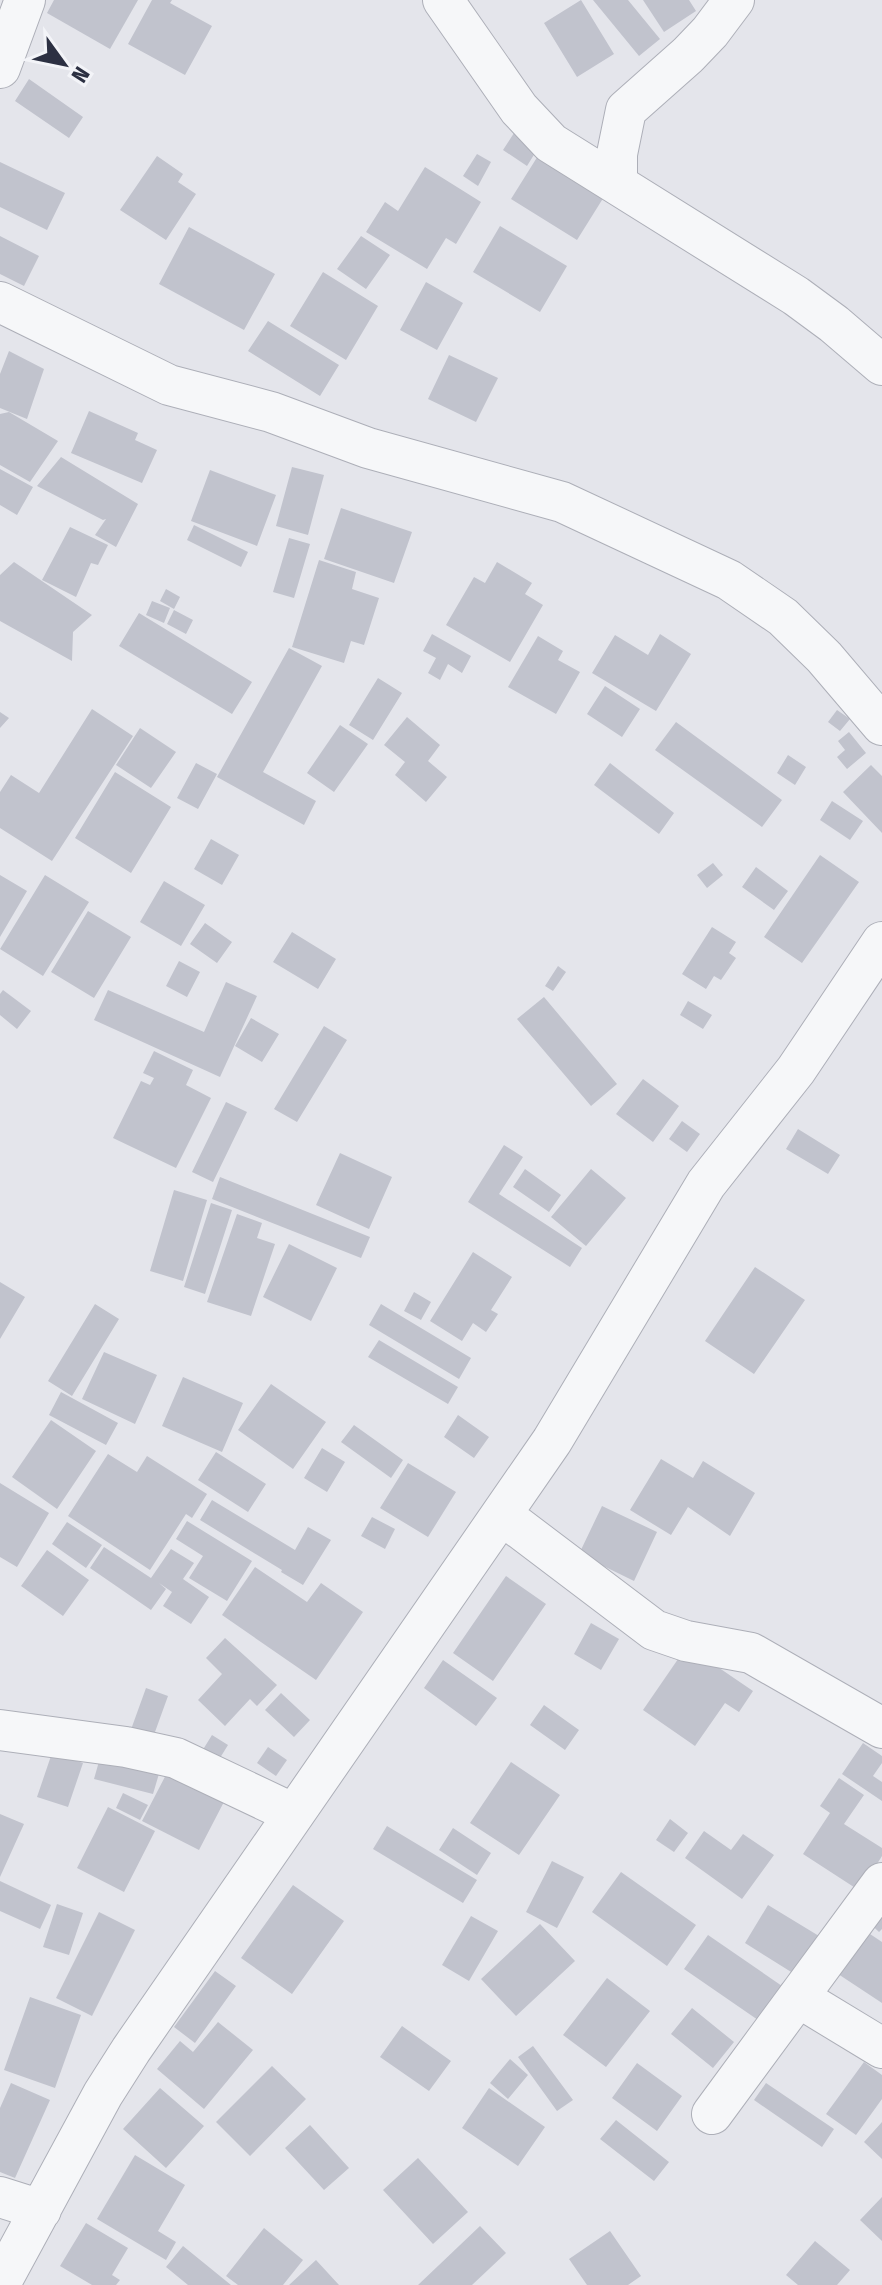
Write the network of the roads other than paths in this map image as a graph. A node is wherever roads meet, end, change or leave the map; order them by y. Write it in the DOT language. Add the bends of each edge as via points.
graph roads {
  1 [pos="25,0"];
  2 [pos="443,0"];
  3 [pos="734,0"];
  4 [pos="0,68"];
  5 [pos="617,184"];
  6 [pos="0,302"];
  7 [pos="882,365"];
  8 [pos="882,725"];
  9 [pos="882,942"];
  10 [pos="502,1515"];
  11 [pos="882,1728"];
  12 [pos="0,1730"];
  13 [pos="294,1814"];
  14 [pos="882,1883"];
  15 [pos="798,1997"];
  16 [pos="882,2048"];
  17 [pos="712,2114"];
  18 [pos="0,2197"];
  19 [pos="41,2210"];
  20 [pos="0,2284"];
  1 -- 4 [label="street"];
  2 -- 5 [label="street" via="536,130"];
  3 -- 5 [label="street" via="688,55 626,110"];
  5 -- 7 [label="street" via="796,296"];
  6 -- 8 [label="street" via="169,385 562,502 729,580 793,627"];
  9 -- 10 [label="street" via="796,1070 706,1184"];
  10 -- 11 [label="street" via="654,1630 751,1653"];
  10 -- 13 [label="street"];
  12 -- 13 [label="street" via="176,1758"];
  13 -- 19 [label="street" via="131,2050"];
  14 -- 15 [label="street"];
  15 -- 16 [label="street"];
  15 -- 17 [label="street"];
  18 -- 19 [label="street"];
  19 -- 20 [label="street"];
}
